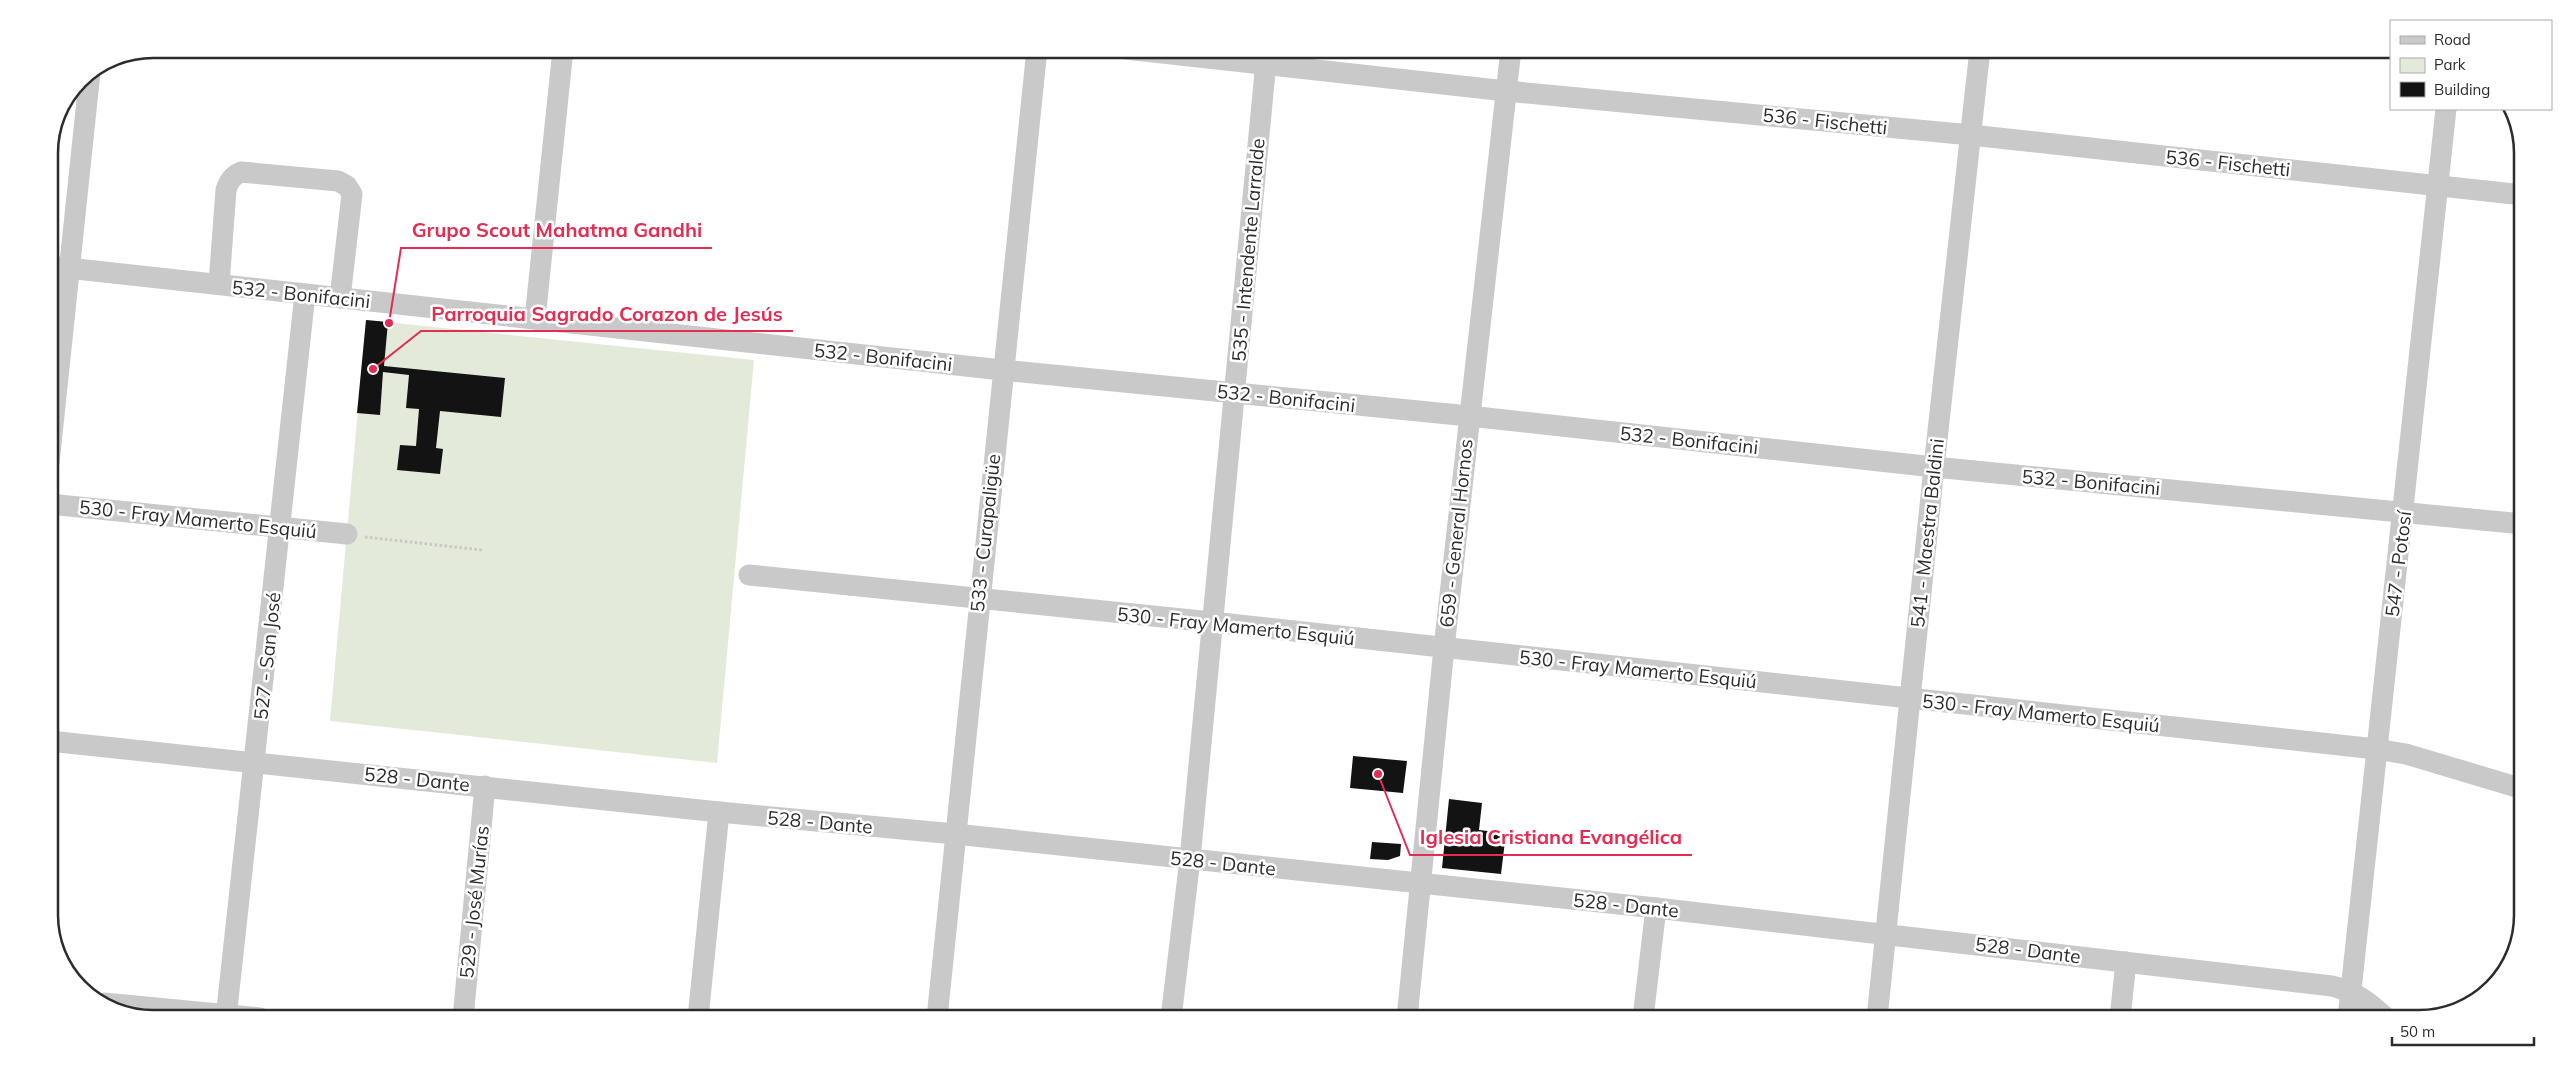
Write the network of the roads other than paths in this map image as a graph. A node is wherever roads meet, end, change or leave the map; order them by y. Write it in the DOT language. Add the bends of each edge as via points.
graph roads {
  1 [pos="562,58"];
  2 [pos="1036,58"];
  3 [pos="1266,58"];
  4 [pos="1280,58"];
  5 [pos="1510,58"];
  6 [pos="1979,58"];
  7 [pos="89,82"];
  8 [pos="1506,90"];
  9 [pos="2446,110"];
  10 [pos="1971,135"];
  11 [pos="2439,186"];
  12 [pos="2514,194"];
  13 [pos="58,267"];
  14 [pos="70,268"];
  15 [pos="219,284"];
  16 [pos="305,294"];
  17 [pos="340,298"];
  18 [pos="535,319"];
  19 [pos="1002,370"];
  20 [pos="58,379"];
  21 [pos="1234,393"];
  22 [pos="1469,416"];
  23 [pos="1934,467"];
  24 [pos="58,505"];
  25 [pos="2404,511"];
  26 [pos="2514,523"];
  27 [pos="281,528"];
  28 [pos="347,534"];
  29 [pos="749,575"];
  30 [pos="978,599"];
  31 [pos="1212,622"];
  32 [pos="1444,648"];
  33 [pos="1910,699"];
  34 [pos="58,742"];
  35 [pos="2376,749"];
  36 [pos="255,762"];
  37 [pos="486,786"];
  38 [pos="2514,787"];
  39 [pos="719,812"];
  40 [pos="955,834"];
  41 [pos="1190,859"];
  42 [pos="1420,883"];
  43 [pos="1656,908"];
  44 [pos="1886,934"];
  45 [pos="2126,962"];
  46 [pos="2351,991"];
  47 [pos="127,1006"];
  48 [pos="165,1010"];
  49 [pos="227,1010"];
  50 [pos="464,1010"];
  51 [pos="699,1010"];
  52 [pos="938,1010"];
  53 [pos="1172,1010"];
  54 [pos="1407,1010"];
  55 [pos="1644,1010"];
  56 [pos="1878,1010"];
  57 [pos="2121,1010"];
  58 [pos="2349,1010"];
  59 [pos="2377,1010"];
  1 -- 18 [label="street"];
  2 -- 19 [label="street, 533 - Curapaligüe"];
  3 -- 21 [label="street, 535 - Intendente Larralde"];
  4 -- 8 [label="street, 536 - Fischetti"];
  5 -- 8 [label="street, 659 - General Hornos"];
  6 -- 10 [label="street, 541 - Maestra Baldini"];
  7 -- 14 [label="street"];
  8 -- 10 [label="street, 536 - Fischetti"];
  8 -- 22 [label="street, 659 - General Hornos"];
  9 -- 11 [label="street, 547 - Potosí"];
  10 -- 11 [label="street, 536 - Fischetti"];
  10 -- 23 [label="street, 541 - Maestra Baldini"];
  11 -- 12 [label="street, 536 - Fischetti"];
  11 -- 25 [label="street, 547 - Potosí"];
  13 -- 14 [label="street, 532 - Bonifacini"];
  14 -- 15 [label="street, 532 - Bonifacini"];
  14 -- 20 [label="street"];
  15 -- 16 [label="street, 532 - Bonifacini"];
  15 -- 17 [label="street" via="226,190 235,175 241,172 338,181 352,194"];
  16 -- 17 [label="street, 532 - Bonifacini"];
  16 -- 27 [label="street, 527 - San José"];
  17 -- 18 [label="street, 532 - Bonifacini"];
  18 -- 19 [label="street, 532 - Bonifacini"];
  19 -- 21 [label="street, 532 - Bonifacini"];
  19 -- 30 [label="street, 533 - Curapaligüe"];
  21 -- 22 [label="street, 532 - Bonifacini"];
  21 -- 31 [label="street, 535 - Intendente Larralde"];
  22 -- 23 [label="street, 532 - Bonifacini"];
  22 -- 32 [label="street, 659 - General Hornos"];
  23 -- 25 [label="street, 532 - Bonifacini"];
  23 -- 33 [label="street, 541 - Maestra Baldini"];
  24 -- 27 [label="street, 530 - Fray Mamerto Esquiú"];
  25 -- 26 [label="street, 532 - Bonifacini"];
  25 -- 35 [label="street, 547 - Potosí"];
  27 -- 28 [label="street, 530 - Fray Mamerto Esquiú"];
  27 -- 36 [label="street, 527 - San José"];
  29 -- 30 [label="street, 530 - Fray Mamerto Esquiú"];
  30 -- 31 [label="street, 530 - Fray Mamerto Esquiú"];
  30 -- 40 [label="street, 533 - Curapaligüe"];
  31 -- 32 [label="street, 530 - Fray Mamerto Esquiú"];
  31 -- 41 [label="street, 535 - Intendente Larralde"];
  32 -- 33 [label="street, 530 - Fray Mamerto Esquiú"];
  32 -- 42 [label="street, 659 - General Hornos"];
  33 -- 35 [label="street, 530 - Fray Mamerto Esquiú"];
  33 -- 44 [label="street, 541 - Maestra Baldini"];
  34 -- 36 [label="street, 528 - Dante"];
  35 -- 38 [label="street, 530 - Fray Mamerto Esquiú" via="2406,754"];
  35 -- 46 [label="street, 547 - Potosí"];
  36 -- 37 [label="street, 528 - Dante"];
  36 -- 49 [label="street, 527 - San José"];
  37 -- 39 [label="street, 528 - Dante"];
  37 -- 50 [label="street, 529 - José Murías"];
  39 -- 40 [label="street, 528 - Dante"];
  39 -- 51 [label="street"];
  40 -- 41 [label="street, 528 - Dante"];
  40 -- 52 [label="street, 533 - Curapaligüe"];
  41 -- 42 [label="street, 528 - Dante"];
  41 -- 53 [label="street, 535 - Intendente Larralde"];
  42 -- 43 [label="street, 528 - Dante"];
  42 -- 54 [label="street, 659 - General Hornos"];
  43 -- 44 [label="street, 528 - Dante"];
  43 -- 55 [label="street"];
  44 -- 45 [label="street, 528 - Dante"];
  44 -- 56 [label="street, 541 - Maestra Baldini"];
  45 -- 46 [label="street, 528 - Dante" via="2332,986"];
  45 -- 57 [label="street"];
  46 -- 58 [label="street, 547 - Potosí"];
  46 -- 59 [label="street, 528 - Dante"];
  47 -- 48 [label="street"];
}
